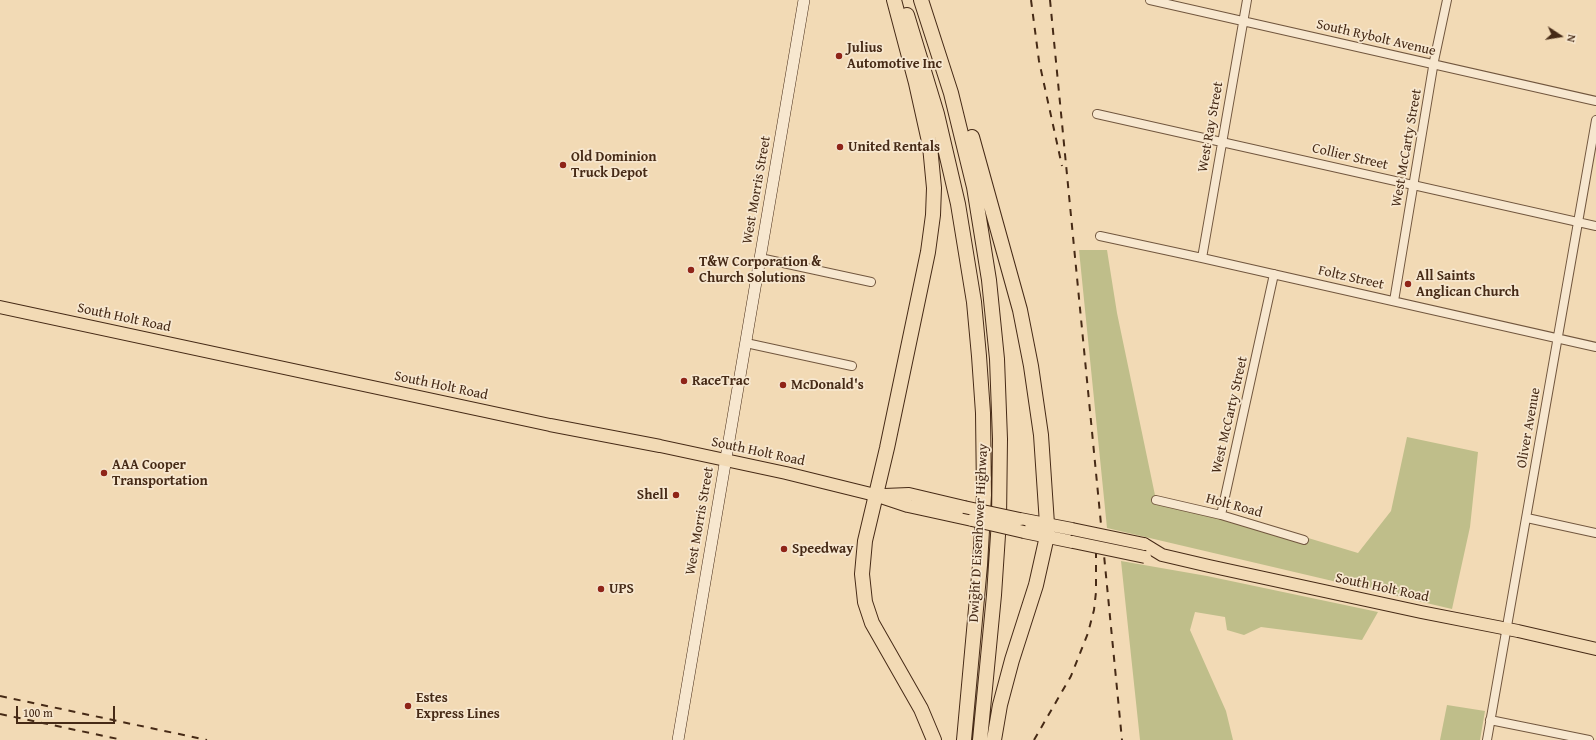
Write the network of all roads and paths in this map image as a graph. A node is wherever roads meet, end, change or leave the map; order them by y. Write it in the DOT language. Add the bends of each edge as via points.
graph roads {
  1 [pos="804,0"];
  2 [pos="894,0"];
  3 [pos="902,0"];
  4 [pos="922,0"];
  5 [pos="1150,0"];
  6 [pos="1247,0"];
  7 [pos="1448,0"];
  8 [pos="1242,21"];
  9 [pos="935,40"];
  10 [pos="1434,65"];
  11 [pos="1596,101"];
  12 [pos="1097,114"];
  13 [pos="1596,120"];
  14 [pos="1222,142"];
  15 [pos="1414,185"];
  16 [pos="1578,222"];
  17 [pos="1596,226"];
  18 [pos="1100,236"];
  19 [pos="760,258"];
  20 [pos="1202,258"];
  21 [pos="1274,274"];
  22 [pos="871,282"];
  23 [pos="1394,301"];
  24 [pos="0,307"];
  25 [pos="1558,339"];
  26 [pos="746,343"];
  27 [pos="1596,347"];
  28 [pos="852,366"];
  29 [pos="726,460"];
  30 [pos="875,495"];
  31 [pos="1156,500"];
  32 [pos="964,513"];
  33 [pos="1221,515"];
  34 [pos="1526,518"];
  35 [pos="1047,530"];
  36 [pos="1596,533"];
  37 [pos="1304,540"];
  38 [pos="1162,555"];
  39 [pos="1506,628"];
  40 [pos="1596,649"];
  41 [pos="1490,720"];
  42 [pos="678,740"];
  43 [pos="934,740"];
  44 [pos="964,740"];
  45 [pos="980,740"];
  46 [pos="994,740"];
  47 [pos="1487,740"];
  48 [pos="1589,740"];
  1 -- 19 [label="main road, West Morris Street"];
  2 -- 30 [label="highway" via="928,135 934,197 928,252"];
  3 -- 44 [label="highway, Dwight D Eisenhower Highway" via="937,114 954,185 971,281 979,356 984,495 980,573"];
  4 -- 9 [label="highway, Dwight D Eisenhower Highway"];
  5 -- 8 [label="street, South Rybolt Avenue"];
  6 -- 8 [label="street, West Ray Street"];
  7 -- 10 [label="street, West McCarty Street"];
  8 -- 10 [label="street, South Rybolt Avenue"];
  8 -- 14 [label="street, West Ray Street"];
  9 -- 35 [label="highway" via="970,131 1021,316 1039,414"];
  9 -- 45 [label="highway, Dwight D Eisenhower Highway" via="974,187 989,280 997,359 1000,439 999,520"];
  10 -- 11 [label="street, South Rybolt Avenue"];
  10 -- 15 [label="street, West McCarty Street"];
  12 -- 14 [label="street, Collier Street"];
  13 -- 16 [label="street, Oliver Avenue"];
  14 -- 15 [label="street, Collier Street"];
  14 -- 20 [label="street, West Ray Street"];
  15 -- 16 [label="street, Collier Street"];
  15 -- 23 [label="street, West McCarty Street"];
  16 -- 17 [label="street, Collier Street"];
  16 -- 25 [label="street, Oliver Avenue"];
  18 -- 20 [label="street, Foltz Street"];
  19 -- 22 [label="street"];
  19 -- 26 [label="main road, West Morris Street"];
  20 -- 21 [label="street, Foltz Street"];
  21 -- 23 [label="street, Foltz Street"];
  21 -- 33 [label="street, West McCarty Street"];
  23 -- 25 [label="street, Foltz Street"];
  24 -- 29 [label="main road, South Holt Road" via="550,425"];
  25 -- 27 [label="street, Foltz Street"];
  25 -- 34 [label="street, Oliver Avenue"];
  26 -- 28 [label="street"];
  26 -- 29 [label="main road, West Morris Street"];
  29 -- 30 [label="main road, South Holt Road"];
  29 -- 42 [label="main road, West Morris Street"];
  30 -- 32 [label="main road, South Holt Road" via="909,494"];
  30 -- 43 [label="highway" via="862,564 866,602 876,633 921,709"];
  31 -- 33 [label="street, Holt Road"];
  32 -- 35 [label="main road, South Holt Road, bridge" via="1020,519"];
  32 -- 35 [label="main road, South Holt Road, bridge" via="1024,532"];
  33 -- 37 [label="street, Holt Road"];
  34 -- 36 [label="street"];
  34 -- 39 [label="street, Oliver Avenue"];
  35 -- 38 [label="main road, South Holt Road, bridge" via="1073,542 1145,557"];
  35 -- 38 [label="main road, South Holt Road, bridge" via="1072,529 1144,544"];
  35 -- 46 [label="highway" via="1034,590 1002,699"];
  38 -- 39 [label="main road, South Holt Road"];
  39 -- 40 [label="main road, South Holt Road"];
  39 -- 41 [label="street, Oliver Avenue"];
  41 -- 47 [label="street, Oliver Avenue"];
  41 -- 48 [label="street"];
}
